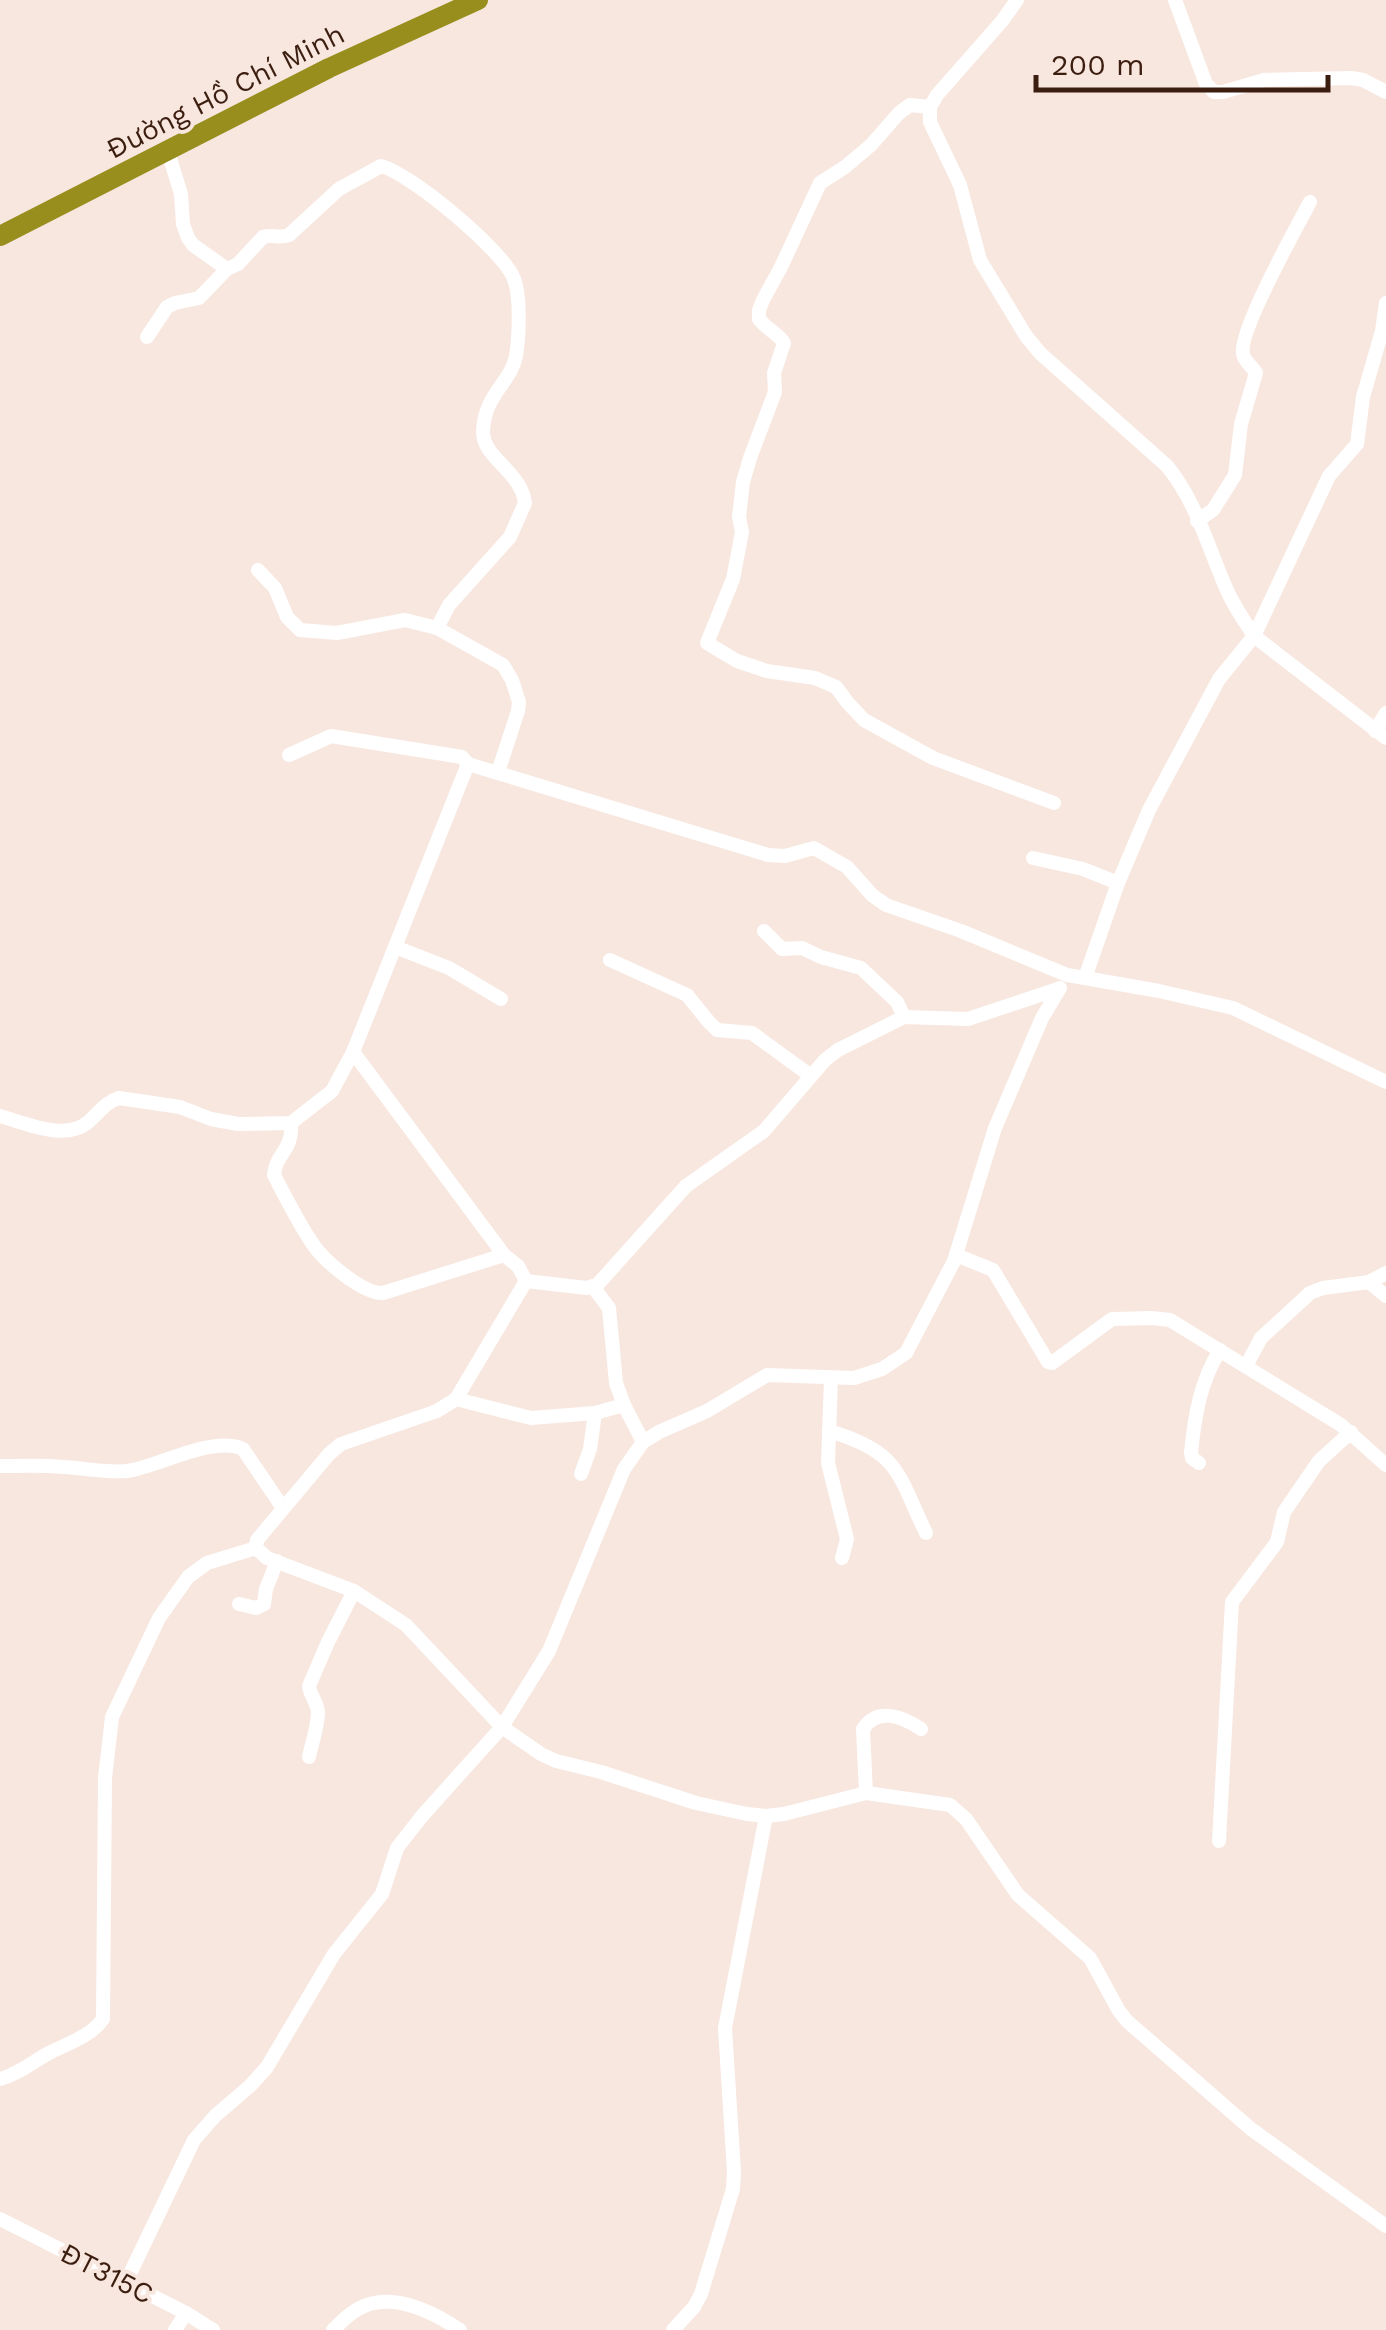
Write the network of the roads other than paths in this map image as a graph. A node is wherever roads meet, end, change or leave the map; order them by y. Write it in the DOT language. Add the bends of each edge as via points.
graph roads {
  1 [pos="478,0"];
  2 [pos="1017,0"];
  3 [pos="1175,0"];
  4 [pos="1386,92"];
  5 [pos="930,107"];
  6 [pos="168,152"];
  7 [pos="1310,202"];
  8 [pos="0,236"];
  9 [pos="227,269"];
  10 [pos="1386,303"];
  11 [pos="147,337"];
  12 [pos="1197,520"];
  13 [pos="258,570"];
  14 [pos="437,628"];
  15 [pos="1254,636"];
  16 [pos="1386,713"];
  17 [pos="1380,735"];
  18 [pos="289,755"];
  19 [pos="468,764"];
  20 [pos="498,772"];
  21 [pos="1054,803"];
  22 [pos="1033,858"];
  23 [pos="1118,883"];
  24 [pos="764,931"];
  25 [pos="395,947"];
  26 [pos="610,960"];
  27 [pos="1085,978"];
  28 [pos="1064,982"];
  29 [pos="501,999"];
  30 [pos="904,1016"];
  31 [pos="354,1052"];
  32 [pos="811,1076"];
  33 [pos="1386,1082"];
  34 [pos="0,1116"];
  35 [pos="291,1123"];
  36 [pos="504,1254"];
  37 [pos="956,1255"];
  38 [pos="1386,1273"];
  39 [pos="526,1281"];
  40 [pos="1369,1282"];
  41 [pos="593,1287"];
  42 [pos="1386,1296"];
  43 [pos="1220,1350"];
  44 [pos="1246,1366"];
  45 [pos="831,1379"];
  46 [pos="456,1399"];
  47 [pos="624,1405"];
  48 [pos="595,1413"];
  49 [pos="829,1431"];
  50 [pos="1351,1432"];
  51 [pos="644,1442"];
  52 [pos="1199,1463"];
  53 [pos="1386,1465"];
  54 [pos="0,1466"];
  55 [pos="581,1474"];
  56 [pos="283,1508"];
  57 [pos="926,1533"];
  58 [pos="256,1548"];
  59 [pos="842,1558"];
  60 [pos="278,1562"];
  61 [pos="354,1592"];
  62 [pos="239,1604"];
  63 [pos="502,1727"];
  64 [pos="921,1728"];
  65 [pos="309,1757"];
  66 [pos="866,1792"];
  67 [pos="766,1816"];
  68 [pos="1219,1841"];
  69 [pos="0,2079"];
  70 [pos="0,2219"];
  71 [pos="1386,2226"];
  72 [pos="126,2282"];
  73 [pos="186,2313"];
  74 [pos="176,2330"];
  75 [pos="213,2330"];
  76 [pos="333,2330"];
  77 [pos="460,2330"];
  78 [pos="673,2330"];
  1 -- 6 [label="highway, Đường Hồ Chí Minh"];
  2 -- 5 [label="street"];
  3 -- 4 [label="street" via="1214,92 1264,80 1351,78"];
  5 -- 12 [label="street" via="980,260 1013,318 1040,353 1168,466"];
  5 -- 21 [label="street" via="910,105 820,183 762,300 759,319 784,343 775,392 743,482 733,579 707,643 768,672 836,687 864,720 933,758"];
  6 -- 8 [label="highway, Đường Hồ Chí Minh"];
  6 -- 9 [label="street" via="188,238"];
  7 -- 12 [label="street" via="1263,293 1243,349 1256,373 1235,476 1213,510"];
  9 -- 11 [label="street" via="199,298 167,307"];
  9 -- 14 [label="street" via="263,237 284,237 339,190 382,166 453,214 509,268 518,297 516,354 488,404 483,434 518,481 525,503 510,538 449,605"];
  10 -- 15 [label="street" via="1357,444 1329,476"];
  12 -- 15 [label="street"];
  13 -- 14 [label="street" via="300,630 337,632 405,620"];
  14 -- 20 [label="street" via="502,665 512,680 518,712"];
  15 -- 17 [label="street"];
  15 -- 23 [label="street" via="1218,679 1148,810"];
  16 -- 17 [label="street"];
  18 -- 19 [label="street" via="331,736 462,757"];
  19 -- 20 [label="street"];
  19 -- 25 [label="street"];
  20 -- 28 [label="street" via="768,855 814,848 847,867 886,905 961,931"];
  22 -- 23 [label="street"];
  23 -- 27 [label="street"];
  24 -- 30 [label="street" via="782,948 862,968"];
  25 -- 29 [label="street"];
  25 -- 31 [label="street"];
  26 -- 32 [label="street" via="687,995 712,1027 752,1033"];
  27 -- 28 [label="street"];
  27 -- 33 [label="street" via="1233,1008"];
  28 -- 30 [label="street" via="962,1020"];
  28 -- 37 [label="street" via="995,1128"];
  30 -- 32 [label="street" via="831,1054"];
  31 -- 35 [label="street" via="327,1097"];
  31 -- 36 [label="street"];
  32 -- 41 [label="street" via="764,1131 686,1186"];
  34 -- 35 [label="street" via="73,1130 119,1098 238,1124"];
  35 -- 36 [label="street" via="292,1140 274,1176 318,1251 364,1289 382,1293"];
  36 -- 39 [label="street"];
  37 -- 43 [label="street" via="993,1270 1048,1362 1117,1318 1170,1320"];
  37 -- 45 [label="street" via="906,1353 872,1374"];
  38 -- 40 [label="street"];
  39 -- 41 [label="street"];
  39 -- 46 [label="street"];
  40 -- 42 [label="street"];
  40 -- 44 [label="street" via="1310,1293 1262,1338"];
  41 -- 47 [label="street" via="610,1312 613,1370"];
  43 -- 44 [label="street"];
  43 -- 52 [label="street" via="1197,1404 1190,1452"];
  44 -- 50 [label="street"];
  45 -- 49 [label="street"];
  45 -- 51 [label="street" via="768,1375"];
  46 -- 48 [label="street" via="532,1418"];
  46 -- 56 [label="street" via="342,1444"];
  47 -- 48 [label="street"];
  47 -- 51 [label="street"];
  48 -- 55 [label="street"];
  49 -- 57 [label="street" via="887,1458"];
  49 -- 59 [label="street" via="829,1472 847,1539"];
  50 -- 53 [label="street"];
  50 -- 68 [label="street" via="1322,1458 1284,1512 1278,1542 1232,1602"];
  51 -- 63 [label="street" via="624,1469 549,1651"];
  54 -- 56 [label="street" via="121,1471 236,1446"];
  56 -- 58 [label="street"];
  58 -- 60 [label="street"];
  58 -- 69 [label="street" via="207,1563 188,1577 159,1618 112,1717 102,2019 96,2029"];
  60 -- 61 [label="street"];
  60 -- 62 [label="street" via="264,1604"];
  61 -- 63 [label="street" via="406,1625"];
  61 -- 65 [label="street" via="309,1686 318,1712"];
  63 -- 67 [label="street" via="556,1761 696,1803"];
  63 -- 72 [label="street" via="397,1848 382,1894 334,1954 267,2067 194,2140"];
  64 -- 66 [label="street" via="897,1716 865,1724"];
  66 -- 67 [label="street"];
  66 -- 71 [label="street" via="957,1809 1018,1895 1090,1958 1127,2021 1251,2129"];
  67 -- 78 [label="street" via="725,2028 733,2189 702,2294"];
  70 -- 72 [label="street, ĐT315C"];
  72 -- 73 [label="street, ĐT315C"];
  73 -- 74 [label="street"];
  73 -- 75 [label="street, ĐT315C"];
  76 -- 77 [label="street" via="360,2307 380,2302 424,2310"];
}
